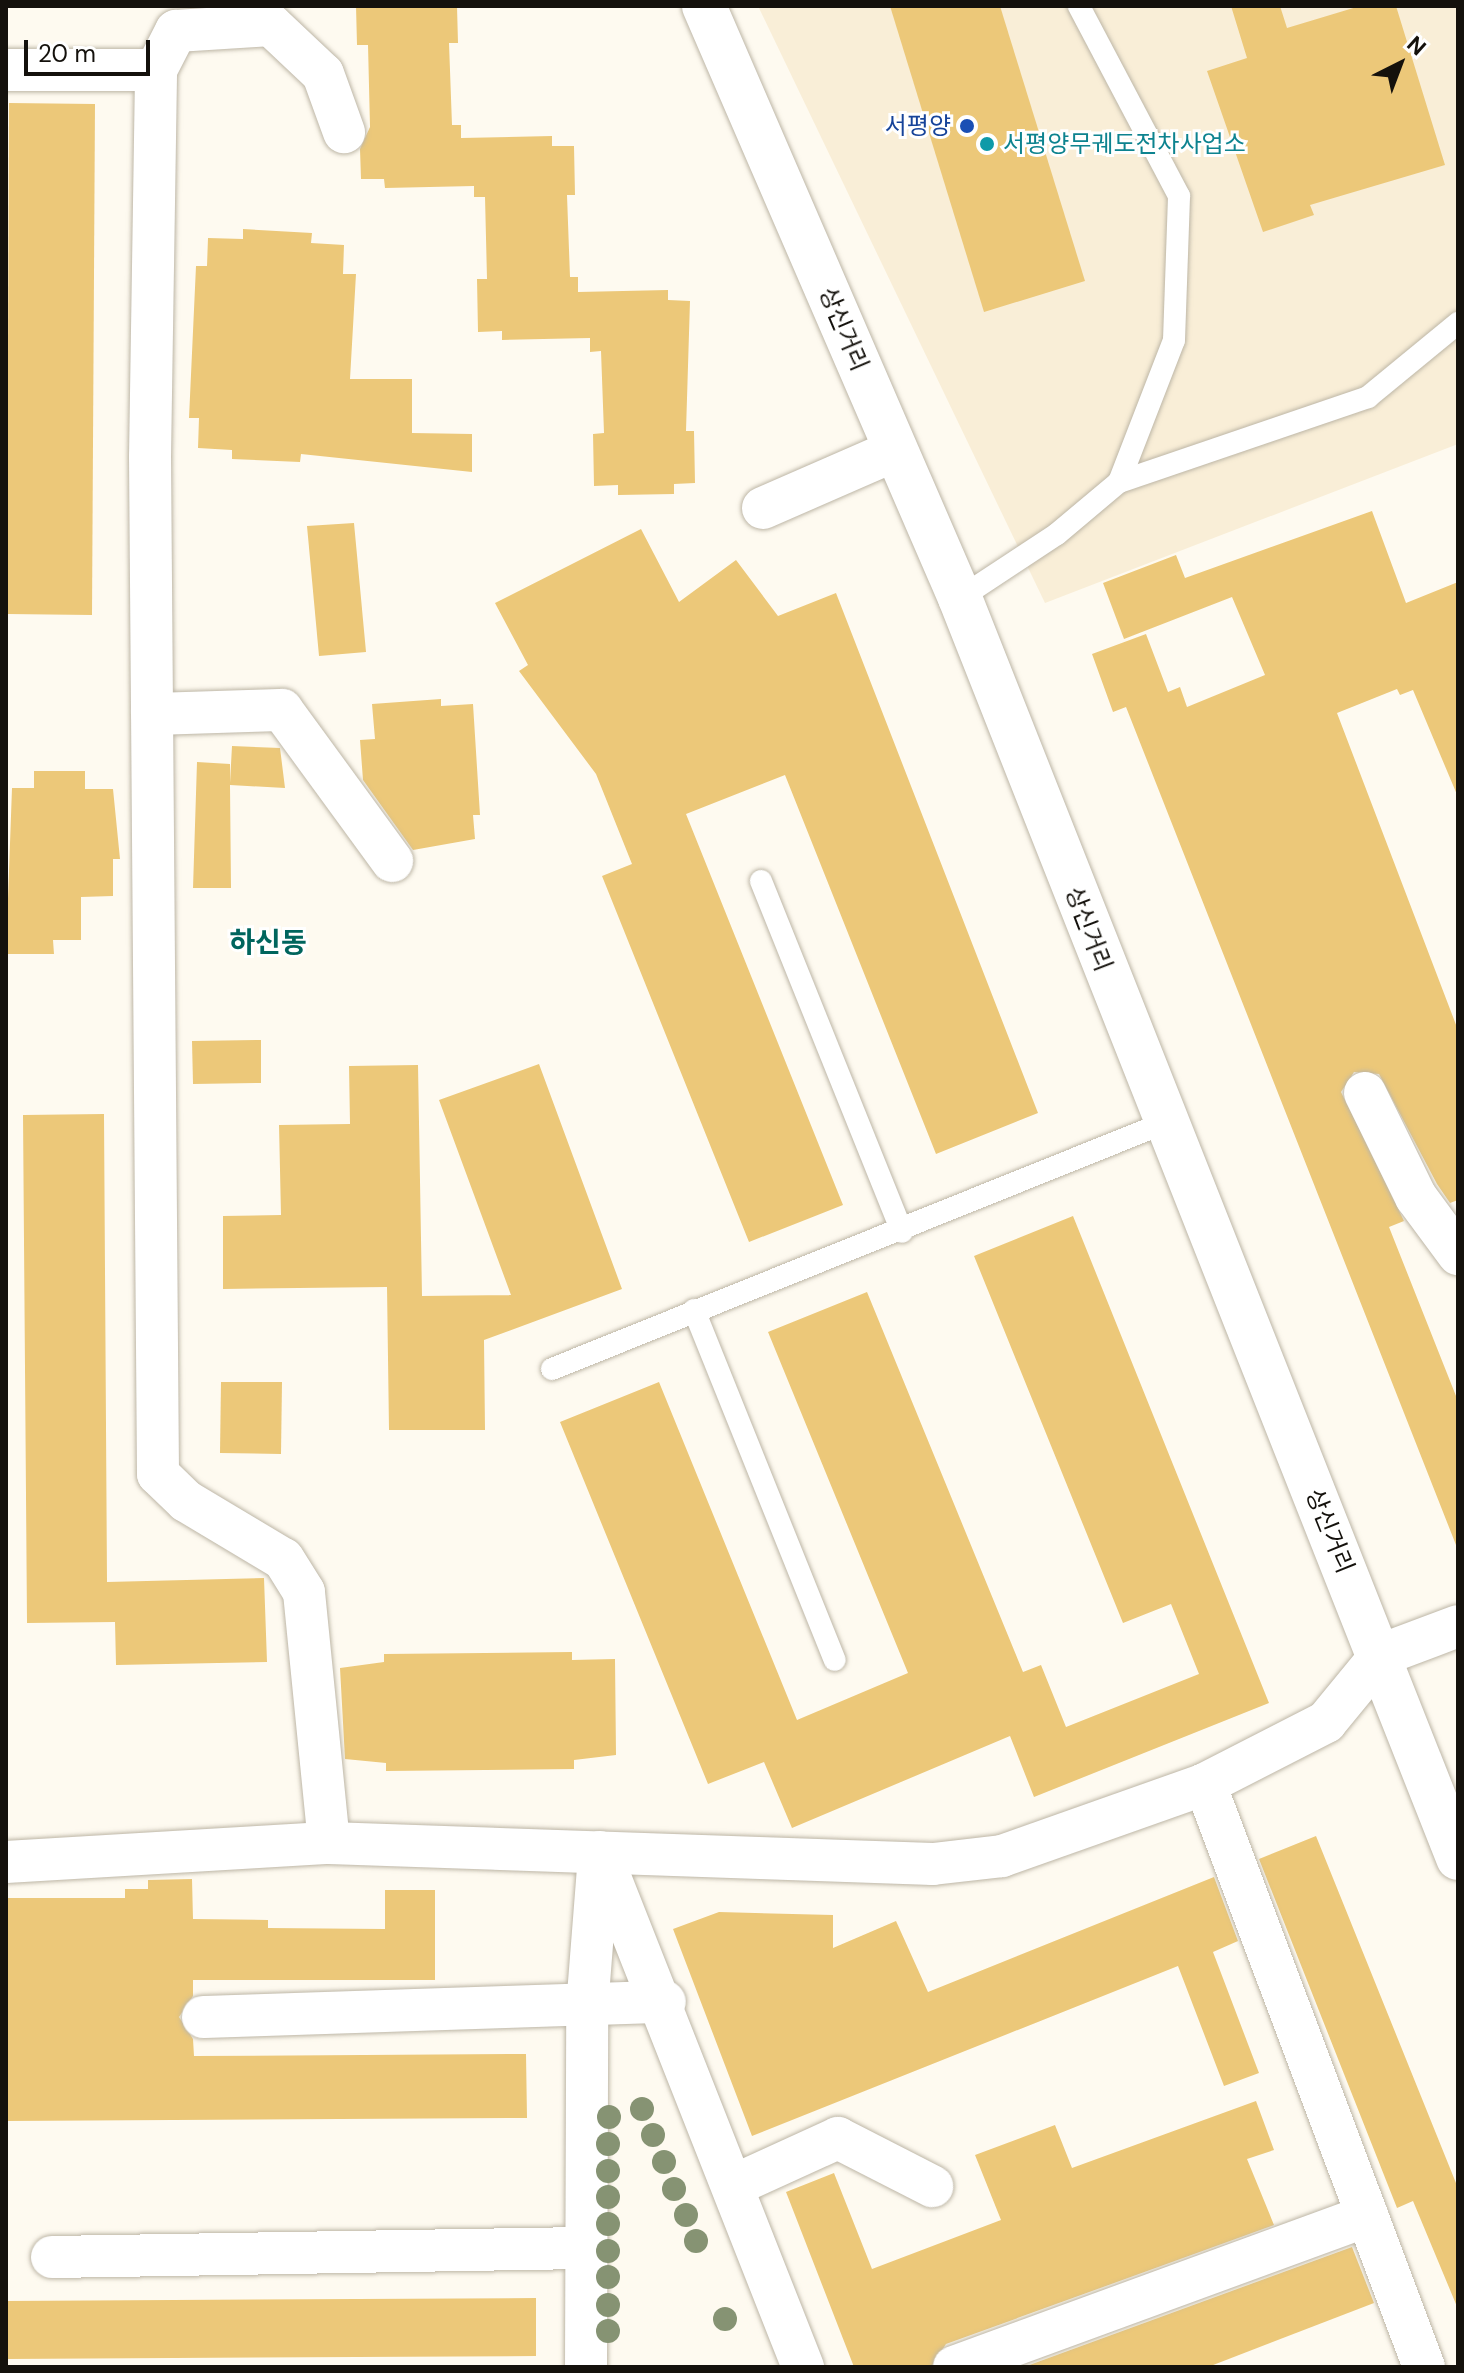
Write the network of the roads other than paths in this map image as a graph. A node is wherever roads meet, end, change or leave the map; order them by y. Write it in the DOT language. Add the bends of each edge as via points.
graph roads {
  1 [pos="704,6"];
  2 [pos="1079,6"];
  3 [pos="6,70"];
  4 [pos="156,70"];
  5 [pos="344,132"];
  6 [pos="1458,323"];
  7 [pos="896,450"];
  8 [pos="1119,482"];
  9 [pos="763,508"];
  10 [pos="960,598"];
  11 [pos="152,714"];
  12 [pos="392,861"];
  13 [pos="761,881"];
  14 [pos="1365,1093"];
  15 [pos="1164,1123"];
  16 [pos="902,1232"];
  17 [pos="1458,1254"];
  18 [pos="694,1310"];
  19 [pos="552,1369"];
  20 [pos="1458,1626"];
  21 [pos="1381,1655"];
  22 [pos="835,1660"];
  23 [pos="1205,1784"];
  24 [pos="329,1843"];
  25 [pos="600,1852"];
  26 [pos="1458,1858"];
  27 [pos="6,1862"];
  28 [pos="665,2002"];
  29 [pos="587,2008"];
  30 [pos="203,2017"];
  31 [pos="737,2184"];
  32 [pos="932,2186"];
  33 [pos="1367,2216"];
  34 [pos="585,2248"];
  35 [pos="52,2257"];
  36 [pos="586,2367"];
  37 [pos="803,2367"];
  38 [pos="954,2367"];
  39 [pos="1424,2367"];
  1 -- 7 [label="main road, 상신거리"];
  2 -- 8 [label="lane" via="1179,196 1174,340"];
  3 -- 4 [label="street"];
  4 -- 5 [label="street" via="176,31 271,25 323,74"];
  4 -- 11 [label="street"];
  6 -- 8 [label="lane" via="1368,397"];
  7 -- 9 [label="street"];
  7 -- 10 [label="main road, 상신거리"];
  8 -- 10 [label="lane" via="1057,534"];
  10 -- 15 [label="main road, 상신거리"];
  11 -- 12 [label="street" via="282,710"];
  11 -- 24 [label="street" via="158,1474 186,1501 283,1559 304,1592"];
  13 -- 16 [label="lane"];
  14 -- 17 [label="street" via="1416,1197"];
  15 -- 16 [label="lane"];
  15 -- 21 [label="main road, 상신거리"];
  16 -- 18 [label="lane"];
  18 -- 19 [label="lane"];
  18 -- 22 [label="lane"];
  20 -- 21 [label="street"];
  21 -- 23 [label="street" via="1326,1722"];
  21 -- 26 [label="main road, 상신거리"];
  23 -- 25 [label="street" via="988,1858 933,1864"];
  23 -- 33 [label="street"];
  24 -- 25 [label="street"];
  24 -- 27 [label="street"];
  25 -- 28 [label="street"];
  25 -- 29 [label="street"];
  28 -- 29 [label="street"];
  28 -- 31 [label="street"];
  29 -- 30 [label="street"];
  29 -- 34 [label="street"];
  31 -- 32 [label="street" via="838,2138"];
  31 -- 37 [label="street"];
  33 -- 38 [label="street"];
  33 -- 39 [label="street"];
  34 -- 35 [label="street"];
  34 -- 36 [label="street"];
}
